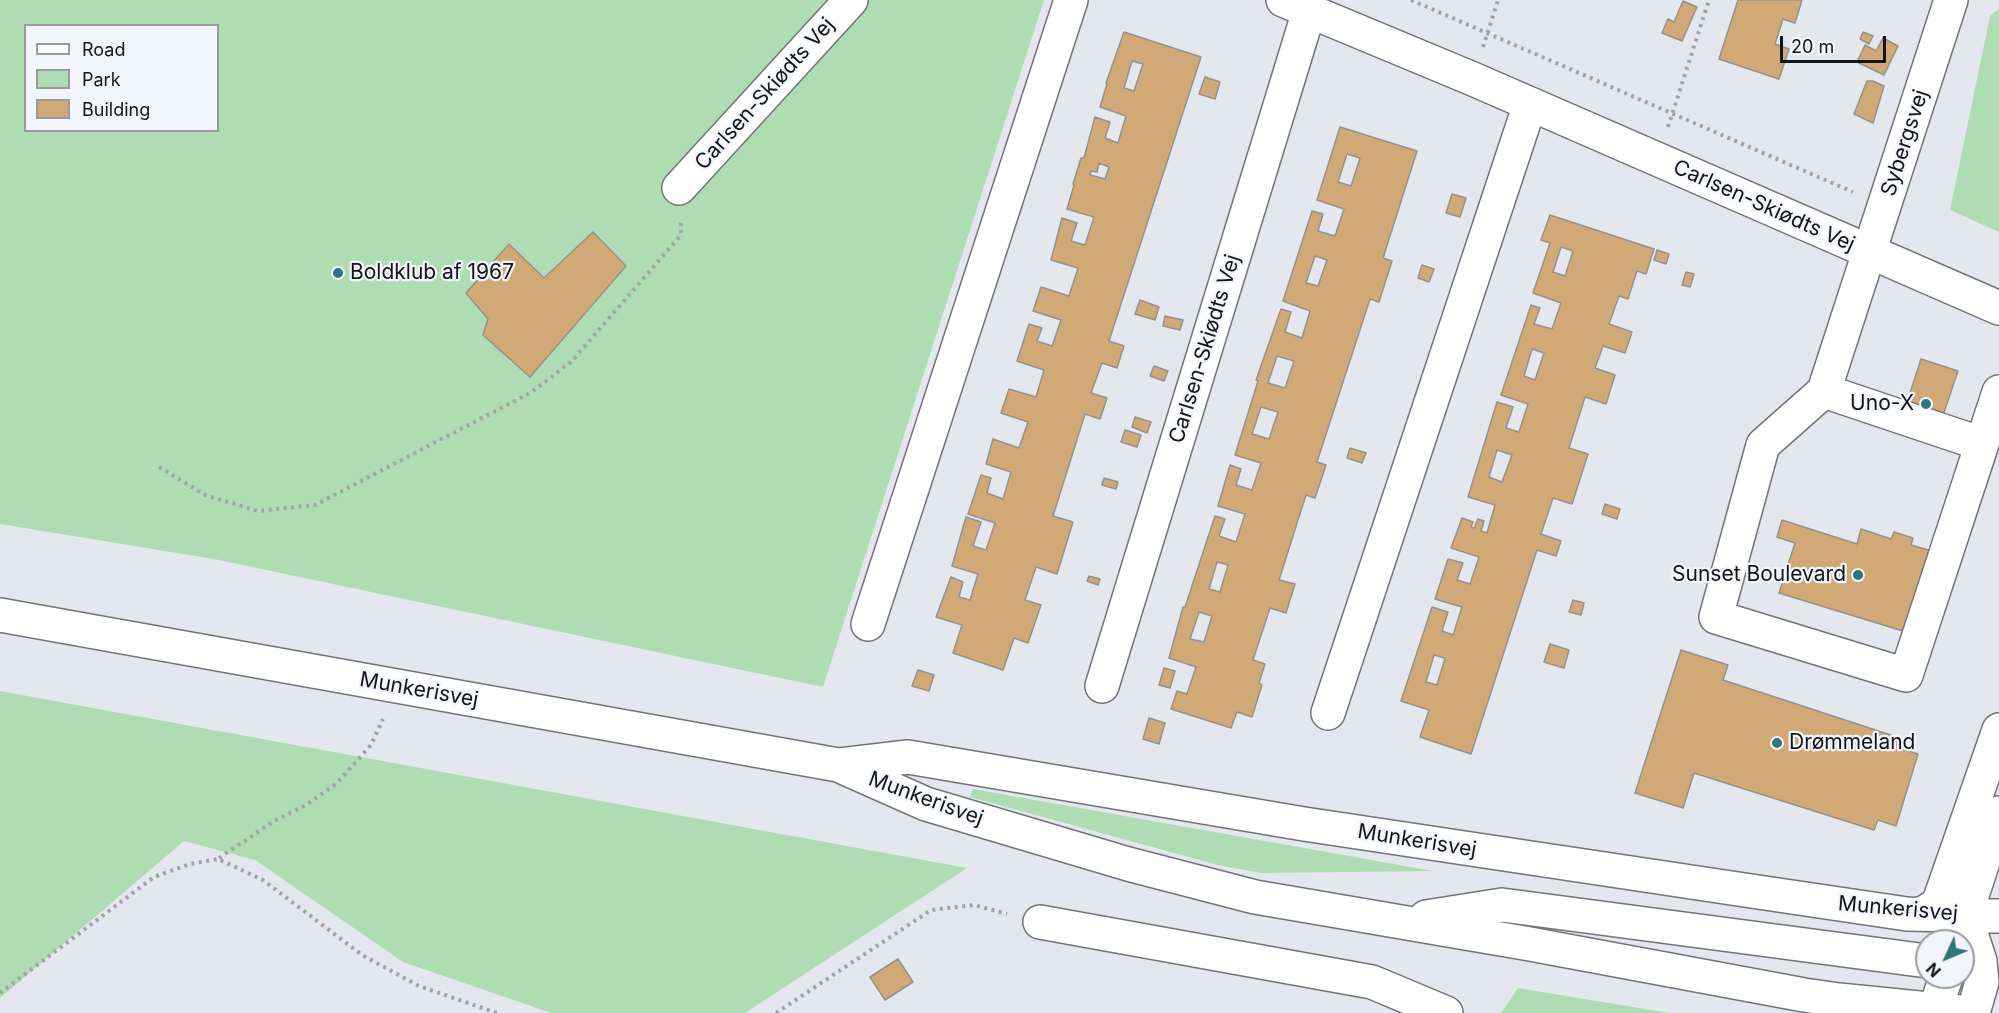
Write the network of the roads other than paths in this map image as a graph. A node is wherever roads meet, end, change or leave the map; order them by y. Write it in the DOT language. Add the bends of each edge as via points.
graph roads {
  1 [pos="851,0"];
  2 [pos="1071,0"];
  3 [pos="1951,0"];
  4 [pos="1296,6"];
  5 [pos="1530,104"];
  6 [pos="679,188"];
  7 [pos="1870,252"];
  8 [pos="1999,308"];
  9 [pos="1824,391"];
  10 [pos="1999,392"];
  11 [pos="1982,444"];
  12 [pos="0,615"];
  13 [pos="868,624"];
  14 [pos="1102,686"];
  15 [pos="1328,713"];
  16 [pos="1999,730"];
  17 [pos="838,765"];
  18 [pos="1999,813"];
  19 [pos="1923,914"];
  20 [pos="1999,916"];
  21 [pos="1040,922"];
  22 [pos="1398,922"];
  23 [pos="1978,957"];
  24 [pos="1915,959"];
  25 [pos="1942,989"];
  26 [pos="1934,1011"];
  27 [pos="1446,1013"];
  28 [pos="1971,1013"];
  1 -- 6 [label="main road, Carlsen-Skiødts Vej"];
  2 -- 13 [label="main road"];
  3 -- 7 [label="main road, Sybergsvej"];
  4 -- 5 [label="main road, Carlsen-Skiødts Vej"];
  4 -- 14 [label="main road, Carlsen-Skiødts Vej"];
  5 -- 7 [label="main road, Carlsen-Skiødts Vej"];
  5 -- 15 [label="main road"];
  7 -- 8 [label="main road, Carlsen-Skiødts Vej"];
  7 -- 9 [label="main road, Sybergsvej"];
  9 -- 11 [label="main road"];
  9 -- 11 [label="main road" via="1763,445 1716,617 1906,675"];
  10 -- 11 [label="main road"];
  12 -- 17 [label="main road, Munkerisvej"];
  16 -- 19 [label="main road" via="1940,899"];
  17 -- 19 [label="main road, Munkerisvej" via="908,757 1304,824"];
  17 -- 22 [label="main road, Munkerisvej" via="926,804 1128,864 1255,897"];
  18 -- 23 [label="main road"];
  19 -- 23 [label="main road, Munkerisvej"];
  20 -- 23 [label="main road, Munkerisvej"];
  21 -- 27 [label="main road" via="1372,982"];
  22 -- 24 [label="main road" via="1502,905"];
  22 -- 26 [label="main road, Munkerisvej" via="1839,1000"];
  23 -- 26 [label="main road"];
  23 -- 28 [label="main road"];
  25 -- 26 [label="main road"];
  26 -- 28 [label="main road, Munkerisvej"];
}
